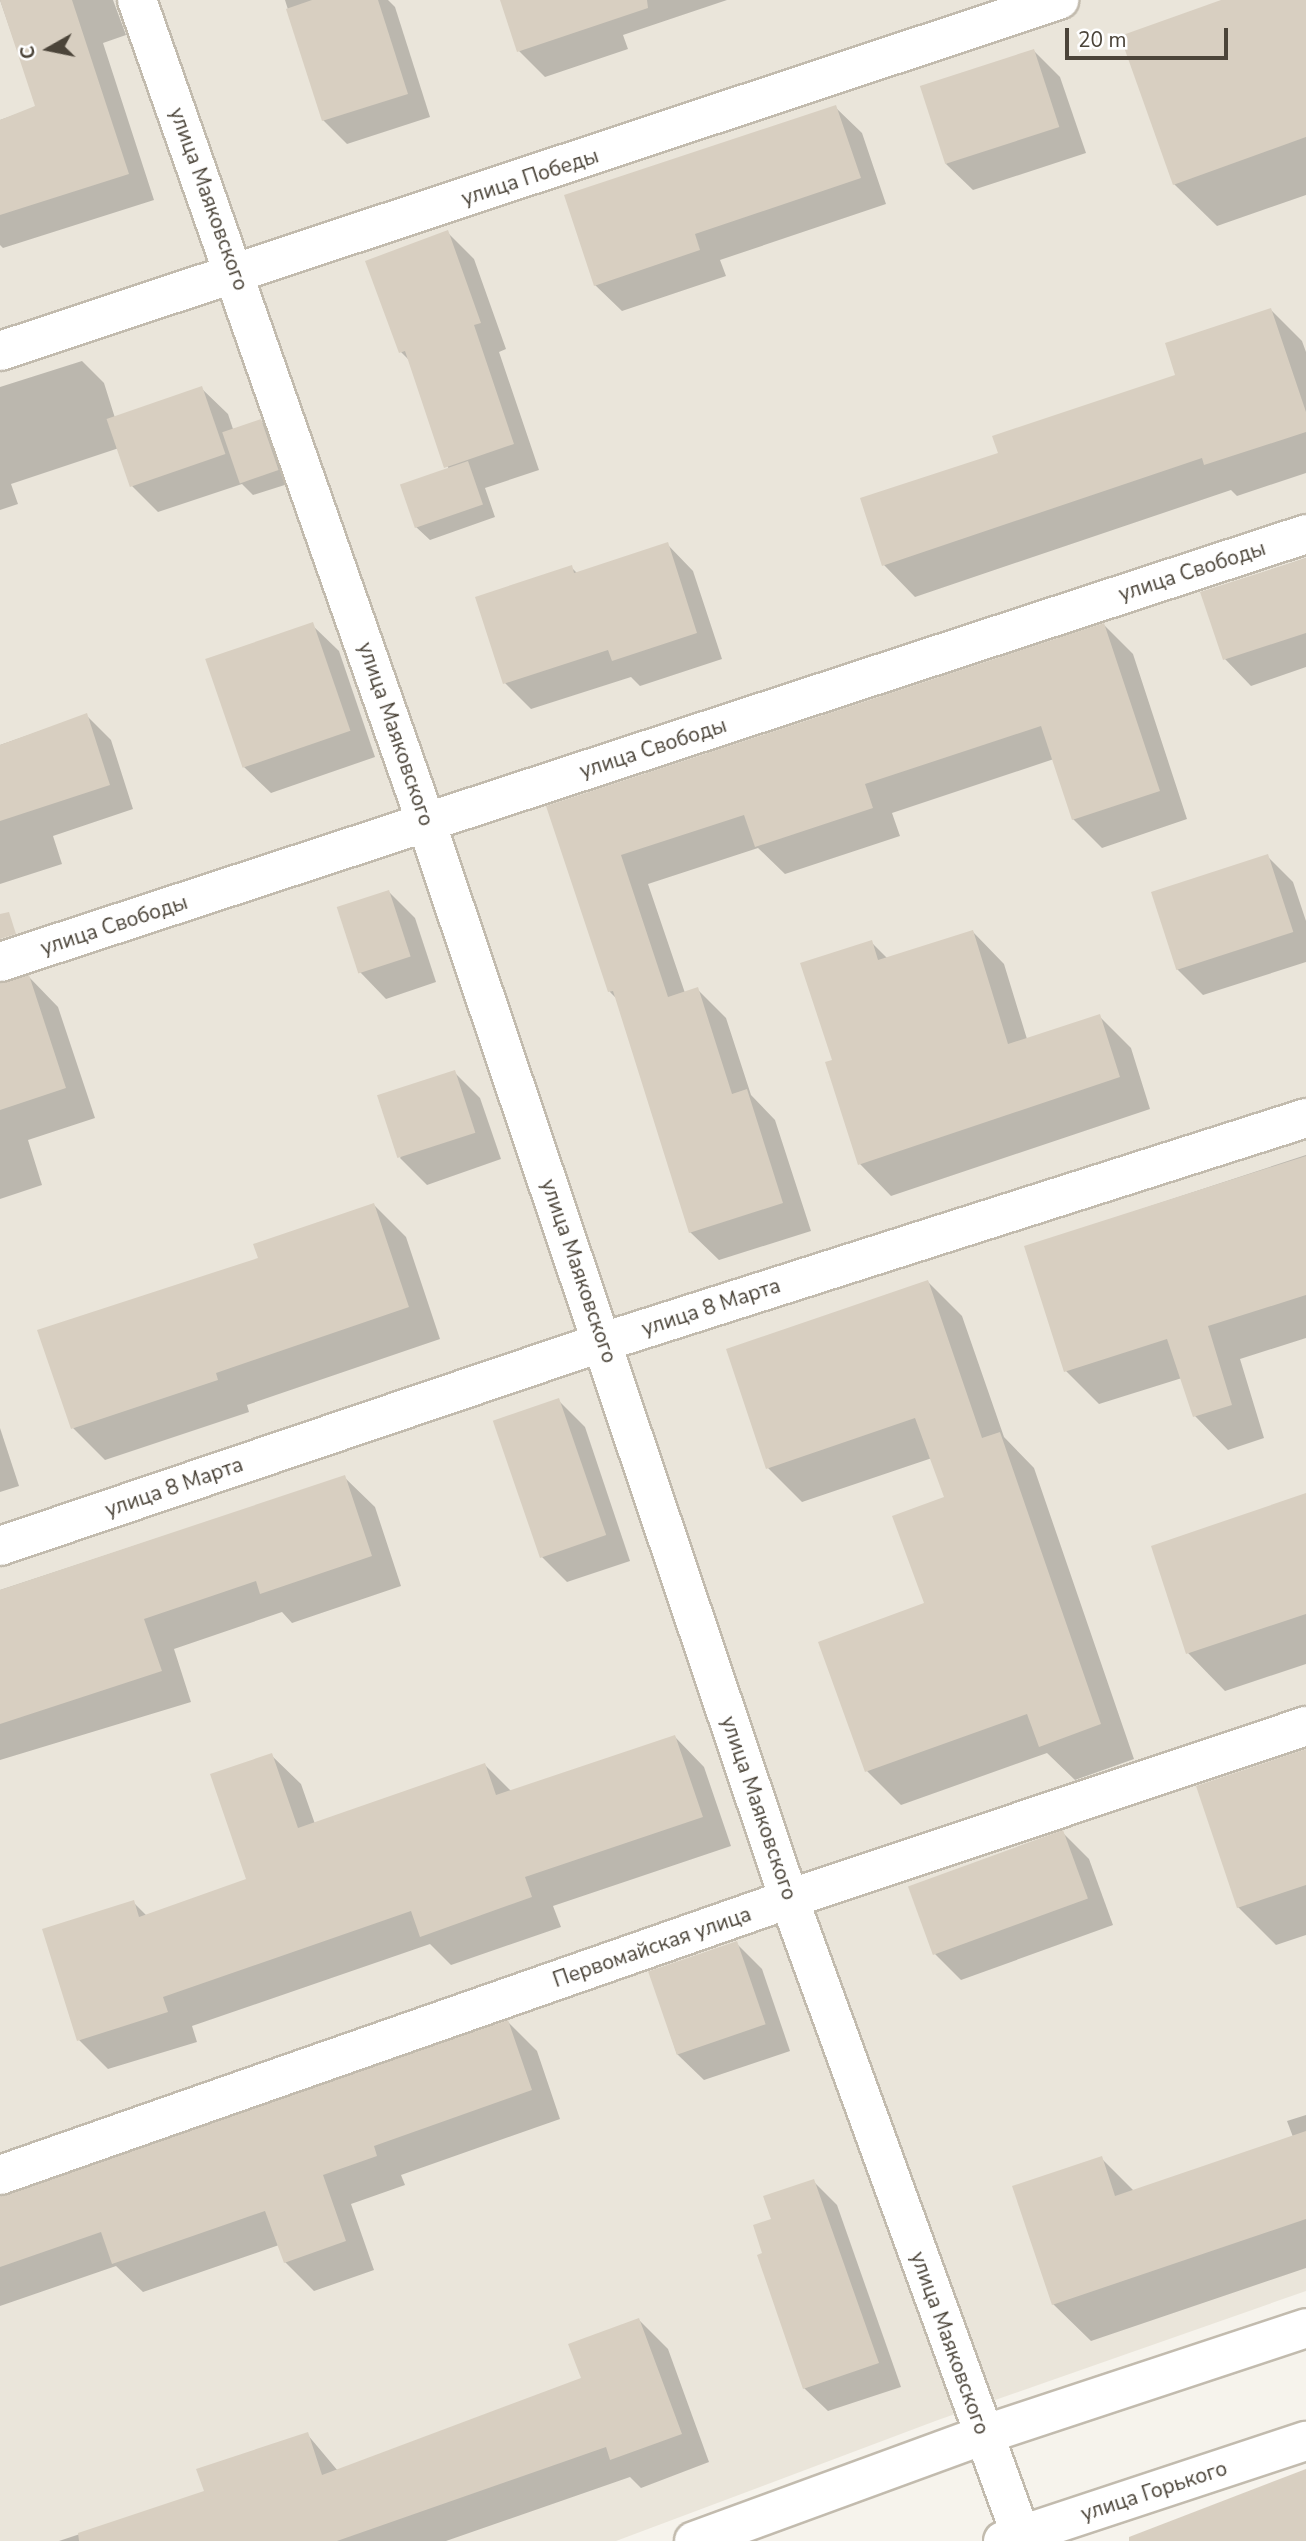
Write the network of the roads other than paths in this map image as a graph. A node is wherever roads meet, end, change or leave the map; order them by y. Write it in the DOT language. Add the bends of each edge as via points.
graph roads {
  1 [pos="137,0"];
  2 [pos="1059,0"];
  3 [pos="237,275"];
  4 [pos="0,351"];
  5 [pos="1306,534"];
  6 [pos="426,822"];
  7 [pos="0,962"];
  8 [pos="1306,1118"];
  9 [pos="603,1342"];
  10 [pos="0,1546"];
  11 [pos="1306,1726"];
  12 [pos="789,1899"];
  13 [pos="0,2175"];
  14 [pos="1306,2328"];
  15 [pos="983,2435"];
  16 [pos="1306,2441"];
  17 [pos="1016,2539"];
  18 [pos="694,2541"];
  1 -- 3 [label="street, улица Маяковского"];
  2 -- 3 [label="street, улица Победы"];
  3 -- 4 [label="street, улица Победы"];
  3 -- 6 [label="street, улица Маяковского"];
  5 -- 6 [label="street, улица Свободы"];
  6 -- 7 [label="street, улица Свободы"];
  6 -- 9 [label="street, улица Маяковского"];
  8 -- 9 [label="street, улица 8 Марта"];
  9 -- 10 [label="street, улица 8 Марта"];
  9 -- 12 [label="street, улица Маяковского"];
  11 -- 12 [label="street, Первомайская улица"];
  12 -- 13 [label="street, Первомайская улица"];
  12 -- 15 [label="street, улица Маяковского"];
  14 -- 15 [label="street"];
  15 -- 17 [label="street, улица Маяковского"];
  15 -- 18 [label="street"];
  16 -- 17 [label="street, улица Горького"];
}
